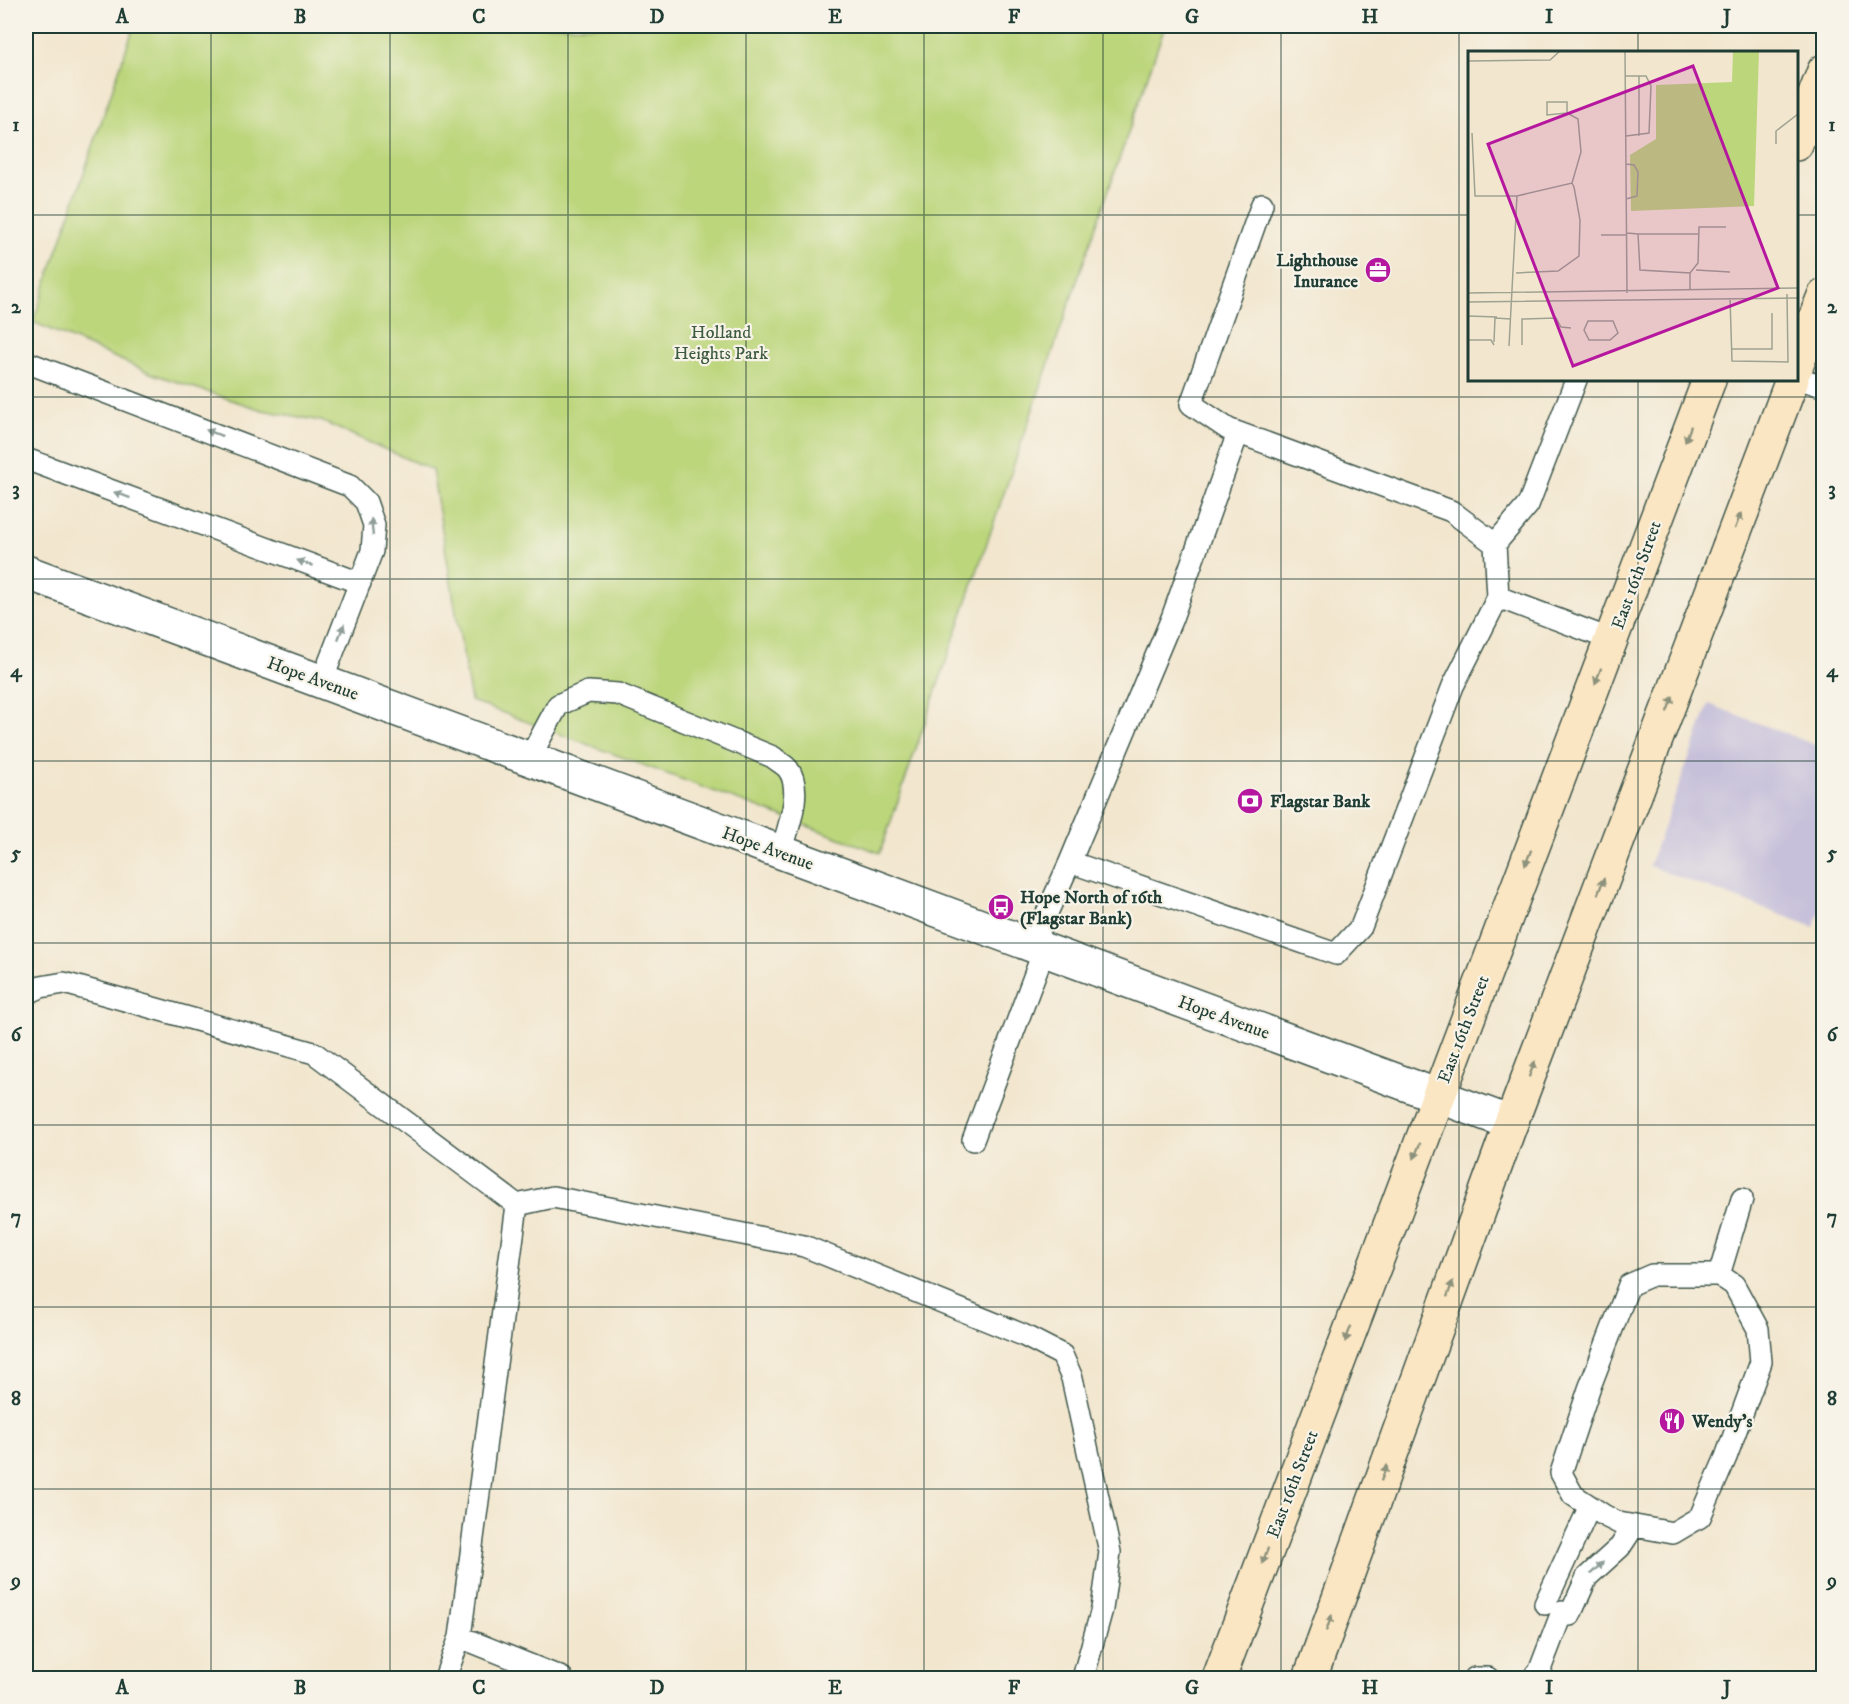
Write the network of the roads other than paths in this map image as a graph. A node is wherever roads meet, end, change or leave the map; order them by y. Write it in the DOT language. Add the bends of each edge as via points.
graph roads {
  1 [pos="1824,71"];
  2 [pos="1798,141"];
  3 [pos="1262,204"];
  4 [pos="1824,296"];
  5 [pos="26,362"];
  6 [pos="1798,364"];
  7 [pos="1798,377"];
  8 [pos="1576,381"];
  9 [pos="1709,381"];
  10 [pos="1792,381"];
  11 [pos="1824,387"];
  12 [pos="1238,433"];
  13 [pos="26,459"];
  14 [pos="1495,544"];
  15 [pos="26,572"];
  16 [pos="360,583"];
  17 [pos="1498,597"];
  18 [pos="1612,640"];
  19 [pos="322,681"];
  20 [pos="529,759"];
  21 [pos="781,853"];
  22 [pos="1070,862"];
  23 [pos="1038,948"];
  24 [pos="26,994"];
  25 [pos="1437,1096"];
  26 [pos="1511,1123"];
  27 [pos="974,1140"];
  28 [pos="1742,1199"];
  29 [pos="517,1205"];
  30 [pos="1719,1275"];
  31 [pos="1590,1506"];
  32 [pos="1634,1526"];
  33 [pos="1559,1611"];
  34 [pos="460,1637"];
  35 [pos="445,1678"];
  36 [pos="562,1678"];
  37 [pos="1083,1678"];
  38 [pos="1219,1678"];
  39 [pos="1310,1678"];
  40 [pos="1475,1678"];
  41 [pos="1488,1678"];
  42 [pos="1533,1678"];
  1 -- 2 [label="main road"];
  3 -- 12 [label="lane" via="1191,404"];
  4 -- 6 [label="main road"];
  16 -- 5 [label="lane, one-way" via="372,552 374,525 366,502 350,486"];
  7 -- 11 [label="lane"];
  8 -- 14 [label="lane" via="1528,505"];
  9 -- 18 [label="main road, East 16th Street, one-way"];
  26 -- 10 [label="main road, one-way"];
  12 -- 14 [label="lane" via="1451,511"];
  12 -- 22 [label="lane" via="1172,618"];
  16 -- 13 [label="lane, one-way"];
  14 -- 17 [label="lane"];
  15 -- 19 [label="street, Hope Avenue"];
  19 -- 16 [label="lane, one-way"];
  17 -- 18 [label="lane"];
  17 -- 22 [label="lane" via="1453,686 1361,927 1336,954"];
  18 -- 25 [label="main road, East 16th Street, one-way"];
  19 -- 20 [label="street, Hope Avenue"];
  20 -- 21 [label="street, Hope Avenue"];
  20 -- 21 [label="lane" via="558,705 588,692 618,694 773,757 788,770 794,786 794,806"];
  21 -- 23 [label="street, Hope Avenue"];
  22 -- 23 [label="lane"];
  23 -- 25 [label="street, Hope Avenue"];
  23 -- 27 [label="lane"];
  24 -- 29 [label="lane" via="64,983 314,1053"];
  25 -- 26 [label="street, Hope Avenue"];
  25 -- 38 [label="main road, East 16th Street, one-way"];
  39 -- 26 [label="main road, one-way"];
  28 -- 30 [label="lane"];
  29 -- 34 [label="lane"];
  29 -- 37 [label="lane" via="553,1197 804,1246 1023,1335 1062,1355 1072,1378 1110,1552 1102,1610"];
  30 -- 31 [label="lane" via="1652,1275 1629,1285 1561,1473 1573,1495"];
  30 -- 32 [label="lane" via="1734,1285 1758,1329 1761,1362 1700,1517 1673,1533"];
  31 -- 32 [label="lane" via="1619,1523"];
  31 -- 33 [label="lane"];
  33 -- 32 [label="lane, one-way" via="1587,1577 1620,1547"];
  33 -- 42 [label="lane" via="1539,1672"];
  34 -- 35 [label="lane"];
  34 -- 36 [label="lane"];
  40 -- 41 [label="lane"];
}
